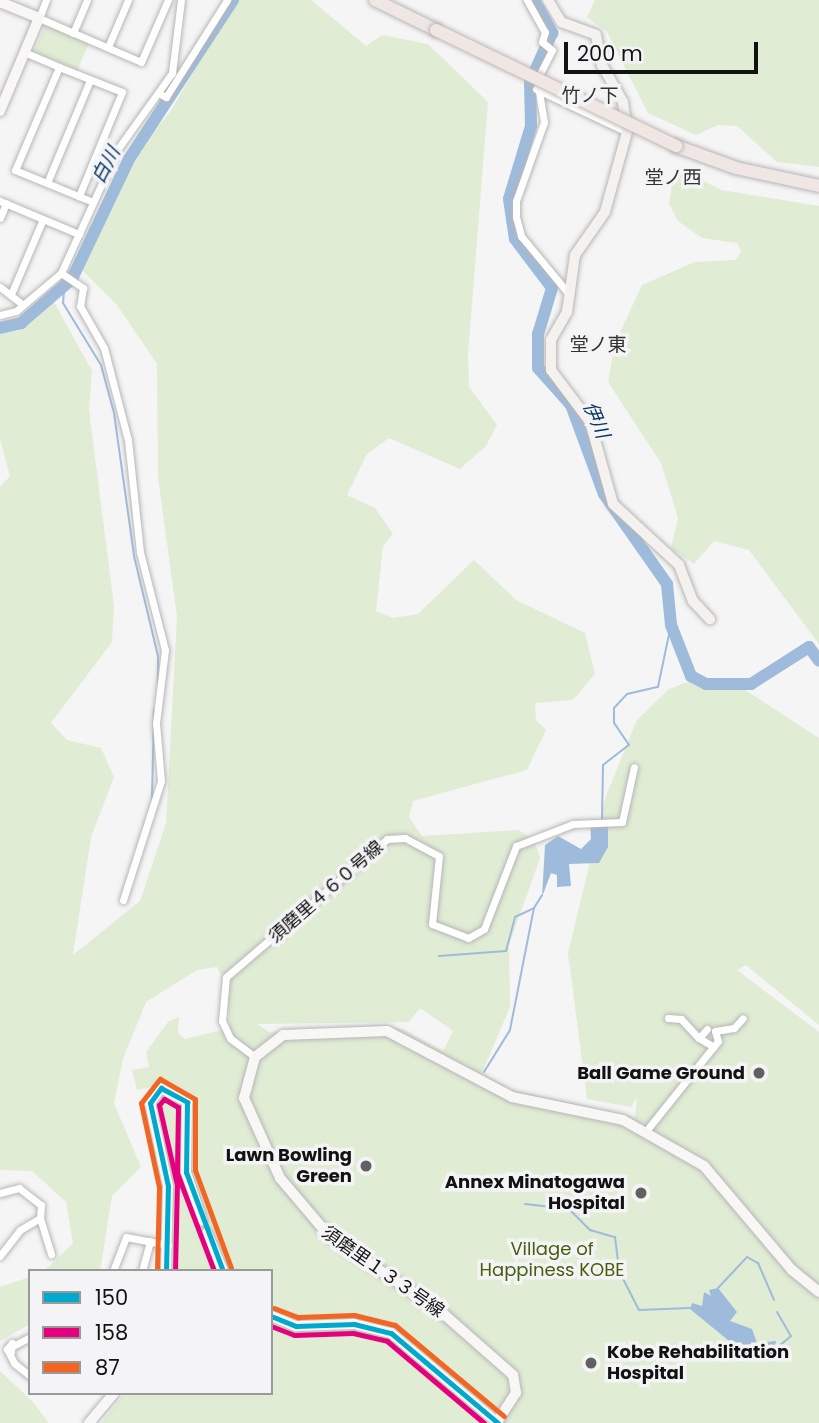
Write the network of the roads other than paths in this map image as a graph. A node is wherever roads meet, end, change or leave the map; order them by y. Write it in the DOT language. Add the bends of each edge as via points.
graph roads {
  1 [pos="46,0"];
  2 [pos="87,0"];
  3 [pos="128,0"];
  4 [pos="168,0"];
  5 [pos="181,0"];
  6 [pos="227,0"];
  7 [pos="375,0"];
  8 [pos="394,0"];
  9 [pos="527,0"];
  10 [pos="548,0"];
  11 [pos="0,2"];
  12 [pos="39,18"];
  13 [pos="438,27"];
  14 [pos="74,33"];
  15 [pos="108,47"];
  16 [pos="24,52"];
  17 [pos="59,67"];
  18 [pos="90,80"];
  19 [pos="536,89"];
  20 [pos="160,94"];
  21 [pos="0,111"];
  22 [pos="627,132"];
  23 [pos="677,143"];
  24 [pos="819,178"];
  25 [pos="47,183"];
  26 [pos="819,186"];
  27 [pos="79,196"];
  28 [pos="3,202"];
  29 [pos="93,202"];
  30 [pos="0,218"];
  31 [pos="43,219"];
  32 [pos="79,234"];
  33 [pos="61,272"];
  34 [pos="0,287"];
  35 [pos="12,292"];
  36 [pos="568,293"];
  37 [pos="23,305"];
  38 [pos="0,315"];
  39 [pos="710,619"];
  40 [pos="634,767"];
  41 [pos="122,900"];
  42 [pos="668,1018"];
  43 [pos="743,1018"];
  44 [pos="712,1030"];
  45 [pos="699,1038"];
  46 [pos="714,1046"];
  47 [pos="255,1058"];
  48 [pos="646,1131"];
  49 [pos="0,1193"];
  50 [pos="40,1218"];
  51 [pos="202,1220"];
  52 [pos="207,1233"];
  53 [pos="150,1241"];
  54 [pos="169,1245"];
  55 [pos="51,1254"];
  56 [pos="0,1256"];
  57 [pos="114,1269"];
  58 [pos="143,1269"];
  59 [pos="166,1269"];
  60 [pos="222,1269"];
  61 [pos="819,1292"];
  62 [pos="273,1318"];
  63 [pos="28,1338"];
  64 [pos="28,1373"];
  65 [pos="112,1395"];
  66 [pos="89,1423"];
  67 [pos="498,1423"];
  1 -- 12 [label="street"];
  2 -- 14 [label="street"];
  3 -- 15 [label="street"];
  4 -- 15 [label="street" via="141,62"];
  5 -- 20 [label="street" via="172,73"];
  6 -- 20 [label="street" via="166,97"];
  7 -- 13 [label="highway"];
  8 -- 13 [label="highway"];
  9 -- 19 [label="street" via="545,32 541,42 552,50"];
  10 -- 22 [label="main road" via="561,22 596,35 602,65 624,102"];
  11 -- 12 [label="street"];
  12 -- 14 [label="street"];
  12 -- 16 [label="street"];
  13 -- 23 [label="highway"];
  14 -- 15 [label="street"];
  16 -- 17 [label="street"];
  16 -- 21 [label="street"];
  17 -- 18 [label="street"];
  17 -- 25 [label="street" via="15,170"];
  18 -- 25 [label="street"];
  18 -- 27 [label="street" via="122,92"];
  19 -- 22 [label="street"];
  19 -- 36 [label="street" via="544,122 516,201 516,217 521,236 546,259"];
  20 -- 29 [label="street" via="117,150"];
  22 -- 36 [label="main road" via="605,212 575,255"];
  23 -- 24 [label="highway"];
  23 -- 26 [label="highway" via="736,168"];
  25 -- 27 [label="street"];
  27 -- 29 [label="street"];
  28 -- 30 [label="street"];
  28 -- 31 [label="street"];
  29 -- 32 [label="street"];
  31 -- 32 [label="street"];
  31 -- 35 [label="street"];
  32 -- 33 [label="street"];
  33 -- 37 [label="street"];
  33 -- 41 [label="street" via="78,283 80,306 104,348 122,415 140,552 165,650 156,723 161,781"];
  34 -- 35 [label="street"];
  35 -- 37 [label="street"];
  36 -- 39 [label="main road" via="567,312 551,340 551,370 590,422 603,489 632,526 679,565 693,601"];
  37 -- 38 [label="street"];
  40 -- 47 [label="street, 須磨里４６０号線" via="626,818 573,824 516,846 484,929 468,938 432,924 439,856 405,838 387,839 226,977 222,1021 230,1038"];
  42 -- 45 [label="street" via="681,1019"];
  43 -- 44 [label="street" via="734,1028"];
  44 -- 45 [label="street"];
  44 -- 46 [label="street"];
  45 -- 46 [label="street"];
  46 -- 48 [label="street"];
  47 -- 48 [label="street" via="298,1031 387,1031 503,1093 589,1109"];
  47 -- 67 [label="street, 須磨里１３３号線" via="246,1083 247,1111 289,1192 330,1237 415,1292 504,1365 516,1393"];
  48 -- 61 [label="street" via="725,1185 792,1270"];
  49 -- 50 [label="street" via="25,1191 41,1205"];
  50 -- 55 [label="street"];
  50 -- 56 [label="street" via="20,1230"];
  51 -- 54 [label="street" via="186,1172 187,1102 161,1088 150,1103 168,1186"];
  52 -- 60 [label="street"];
  53 -- 54 [label="street"];
  53 -- 57 [label="street" via="126,1237"];
  53 -- 58 [label="street"];
  54 -- 59 [label="street"];
  62 -- 67 [label="street" via="296,1326 354,1324 391,1333"];
  63 -- 64 [label="street" via="13,1348"];
  65 -- 66 [label="street"];
}
